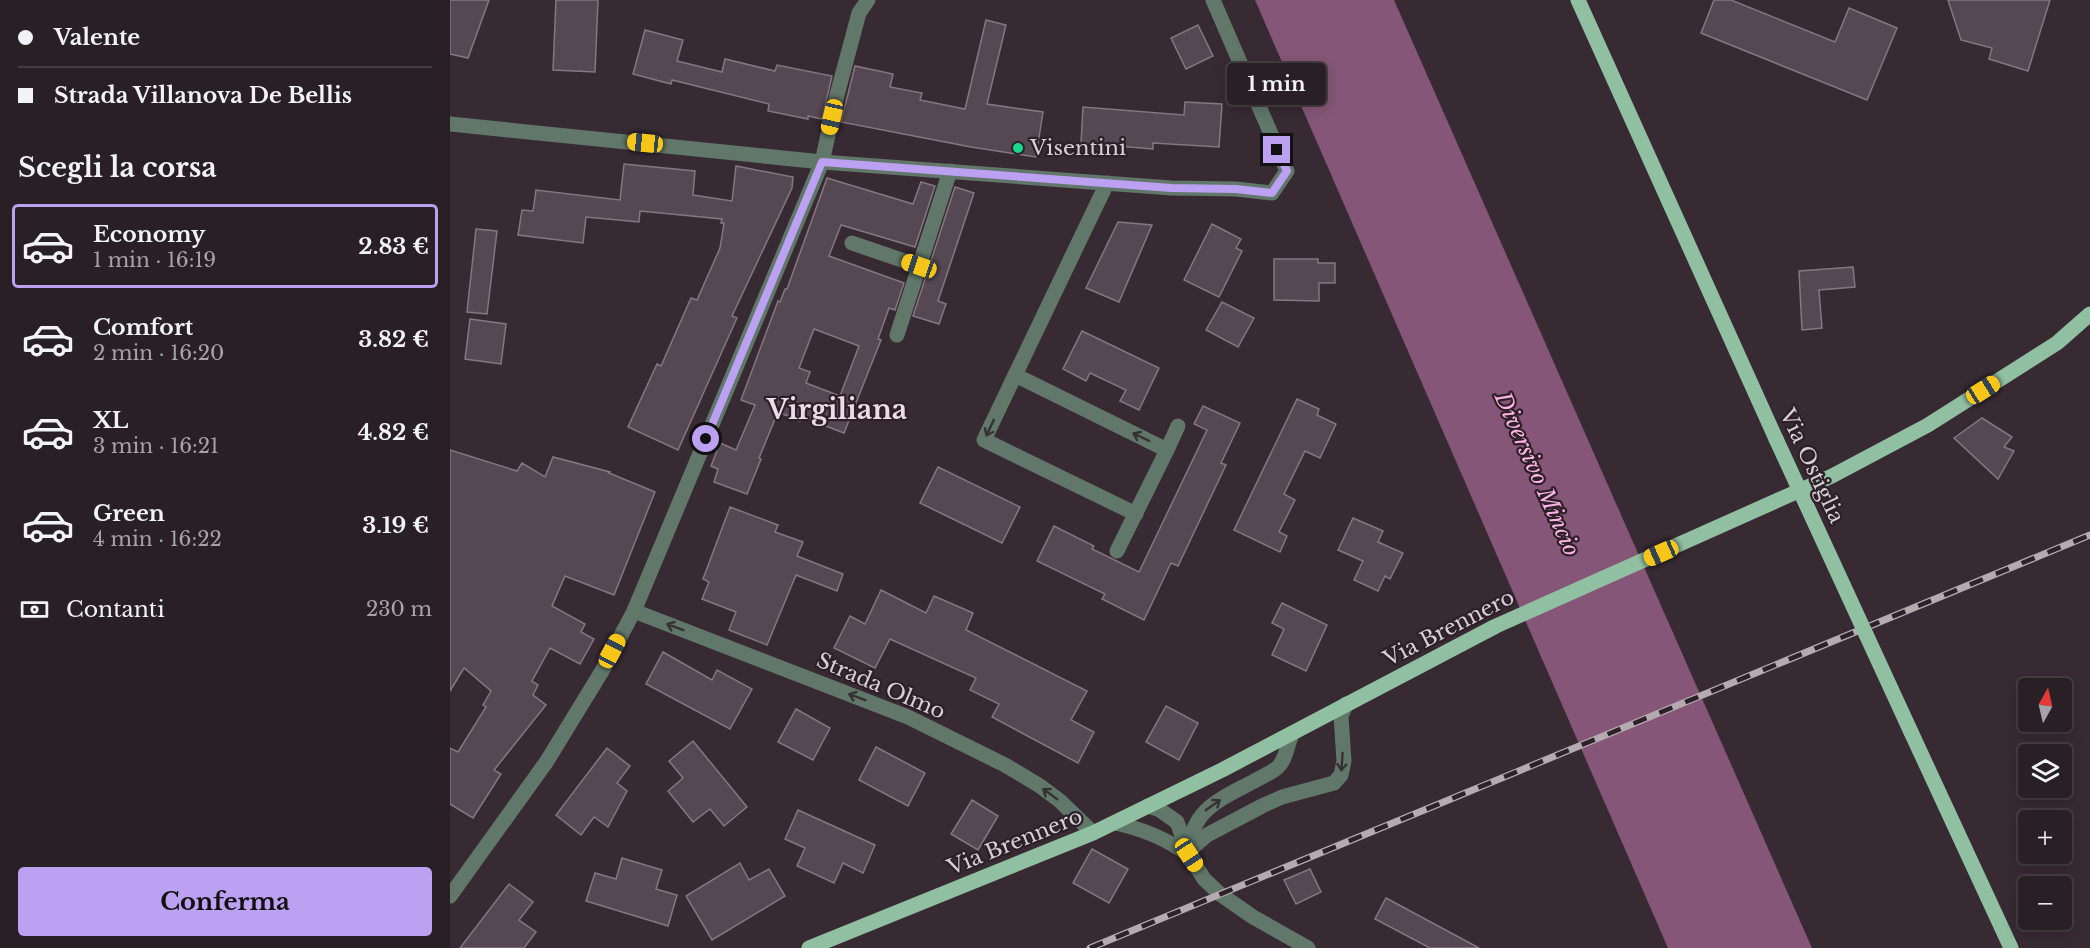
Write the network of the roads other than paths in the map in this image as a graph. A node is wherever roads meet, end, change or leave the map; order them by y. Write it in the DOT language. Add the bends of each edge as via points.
graph roads {
  1 [pos="868,0"];
  2 [pos="1213,0"];
  3 [pos="1578,0"];
  4 [pos="450,124"];
  5 [pos="822,162"];
  6 [pos="950,171"];
  7 [pos="1107,183"];
  8 [pos="852,243"];
  9 [pos="919,266"];
  10 [pos="2090,314"];
  11 [pos="897,335"];
  12 [pos="1015,375"];
  13 [pos="1178,426"];
  14 [pos="1167,450"];
  15 [pos="1136,514"];
  16 [pos="1117,551"];
  17 [pos="634,611"];
  18 [pos="1346,704"];
  19 [pos="1293,733"];
  20 [pos="1148,806"];
  21 [pos="1115,823"];
  22 [pos="1093,833"];
  23 [pos="1189,855"];
  24 [pos="453,886"];
  25 [pos="809,948"];
  26 [pos="1308,948"];
  27 [pos="2011,948"];
  1 -- 5 [label="street" via="859,14"];
  2 -- 7 [label="street" via="1287,171 1272,193"];
  3 -- 27 [label="main road, Via Ostiglia, bridge"];
  4 -- 5 [label="street"];
  5 -- 6 [label="street"];
  5 -- 17 [label="street"];
  6 -- 7 [label="street"];
  6 -- 9 [label="street"];
  7 -- 12 [label="street"];
  8 -- 9 [label="street"];
  9 -- 11 [label="street"];
  10 -- 18 [label="main road, Via Brennero" via="2057,343 1928,425 1832,476 1496,626"];
  14 -- 12 [label="street, one-way"];
  12 -- 15 [label="street, one-way" via="984,440"];
  13 -- 14 [label="street"];
  14 -- 15 [label="street"];
  15 -- 16 [label="street"];
  22 -- 17 [label="street, Strada Olmo, one-way" via="1040,786 908,717"];
  17 -- 24 [label="street" via="547,761"];
  18 -- 19 [label="main road, Via Brennero"];
  18 -- 23 [label="street, one-way" via="1341,716 1344,761 1335,783 1282,797 1256,809 1207,835"];
  19 -- 20 [label="main road, Via Brennero"];
  23 -- 19 [label="street, one-way" via="1193,828 1201,814 1276,769"];
  20 -- 21 [label="main road, Via Brennero"];
  20 -- 23 [label="street" via="1177,822"];
  21 -- 22 [label="main road, Via Brennero"];
  21 -- 23 [label="street" via="1147,830"];
  22 -- 25 [label="main road, Via Brennero"];
  23 -- 26 [label="street" via="1204,879 1220,894"];
}
